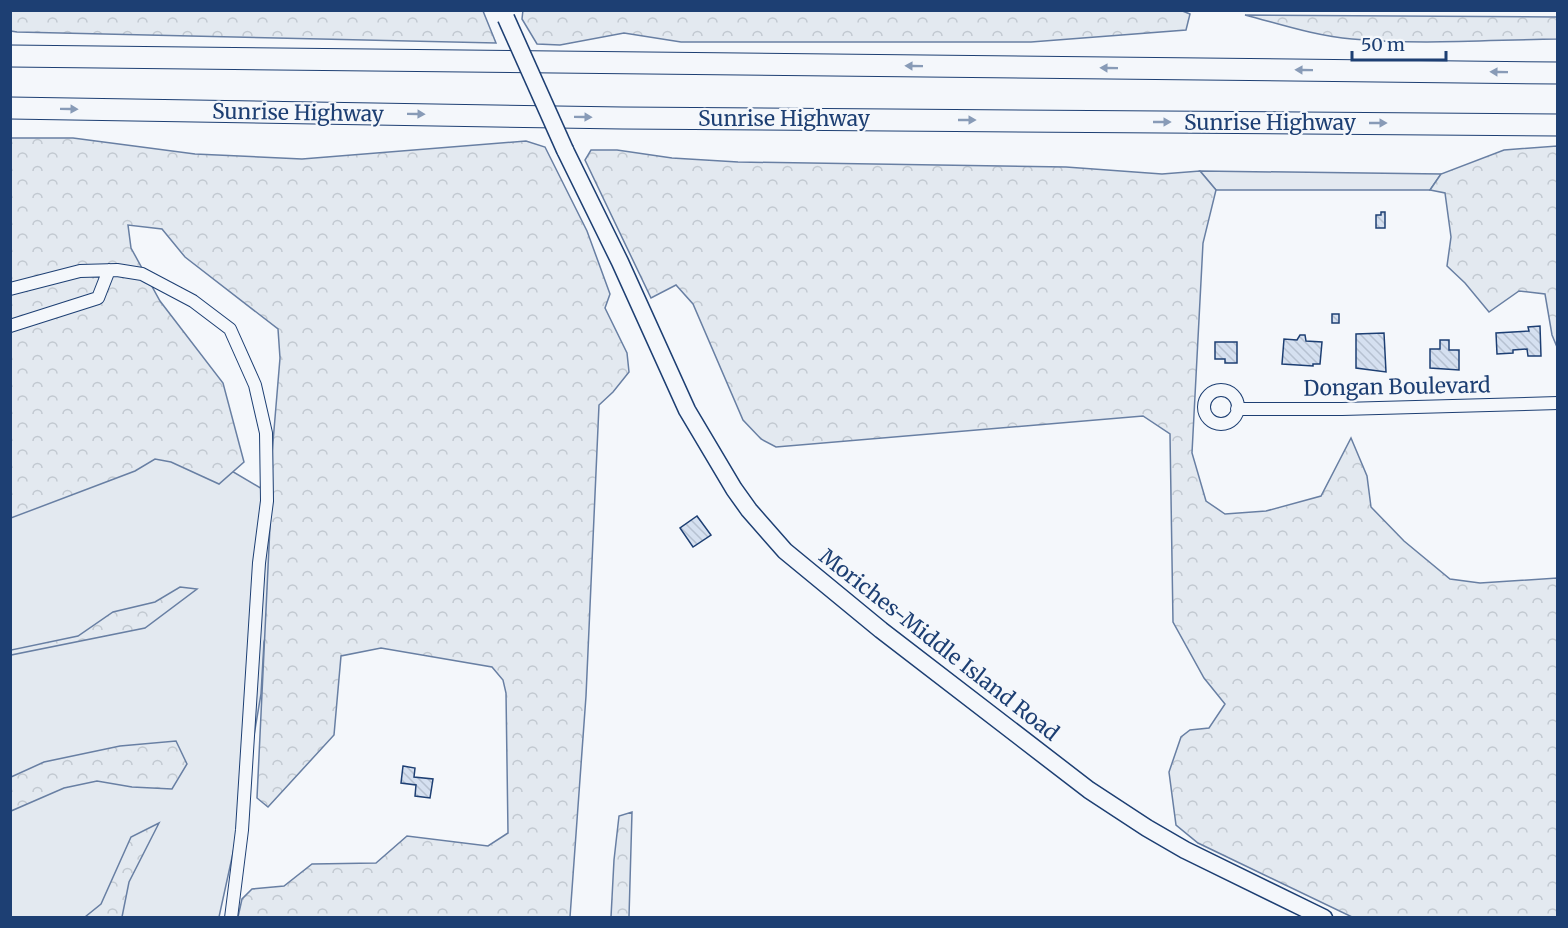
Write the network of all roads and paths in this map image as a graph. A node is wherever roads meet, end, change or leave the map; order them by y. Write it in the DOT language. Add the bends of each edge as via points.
graph roads {
  1 [pos="504,14"];
  2 [pos="10,56"];
  3 [pos="1557,73"];
  4 [pos="10,108"];
  5 [pos="1557,125"];
  6 [pos="108,270"];
  7 [pos="10,289"];
  8 [pos="10,326"];
  9 [pos="1557,403"];
  10 [pos="1238,409"];
  11 [pos="231,918"];
  12 [pos="1324,918"];
  1 -- 12 [label="main road, Moriches-Middle Island Road, bridge" via="693,419 748,510 785,551 1089,790 1185,850"];
  3 -- 2 [label="highway, one-way"];
  4 -- 5 [label="highway, Sunrise Highway, one-way" via="622,118"];
  6 -- 7 [label="street" via="80,271"];
  6 -- 8 [label="street" via="98,298"];
  6 -- 11 [label="street" via="142,274 193,301 230,329 255,385 266,434 267,501 259,563 242,830"];
  9 -- 10 [label="street, Dongan Boulevard"];
}
